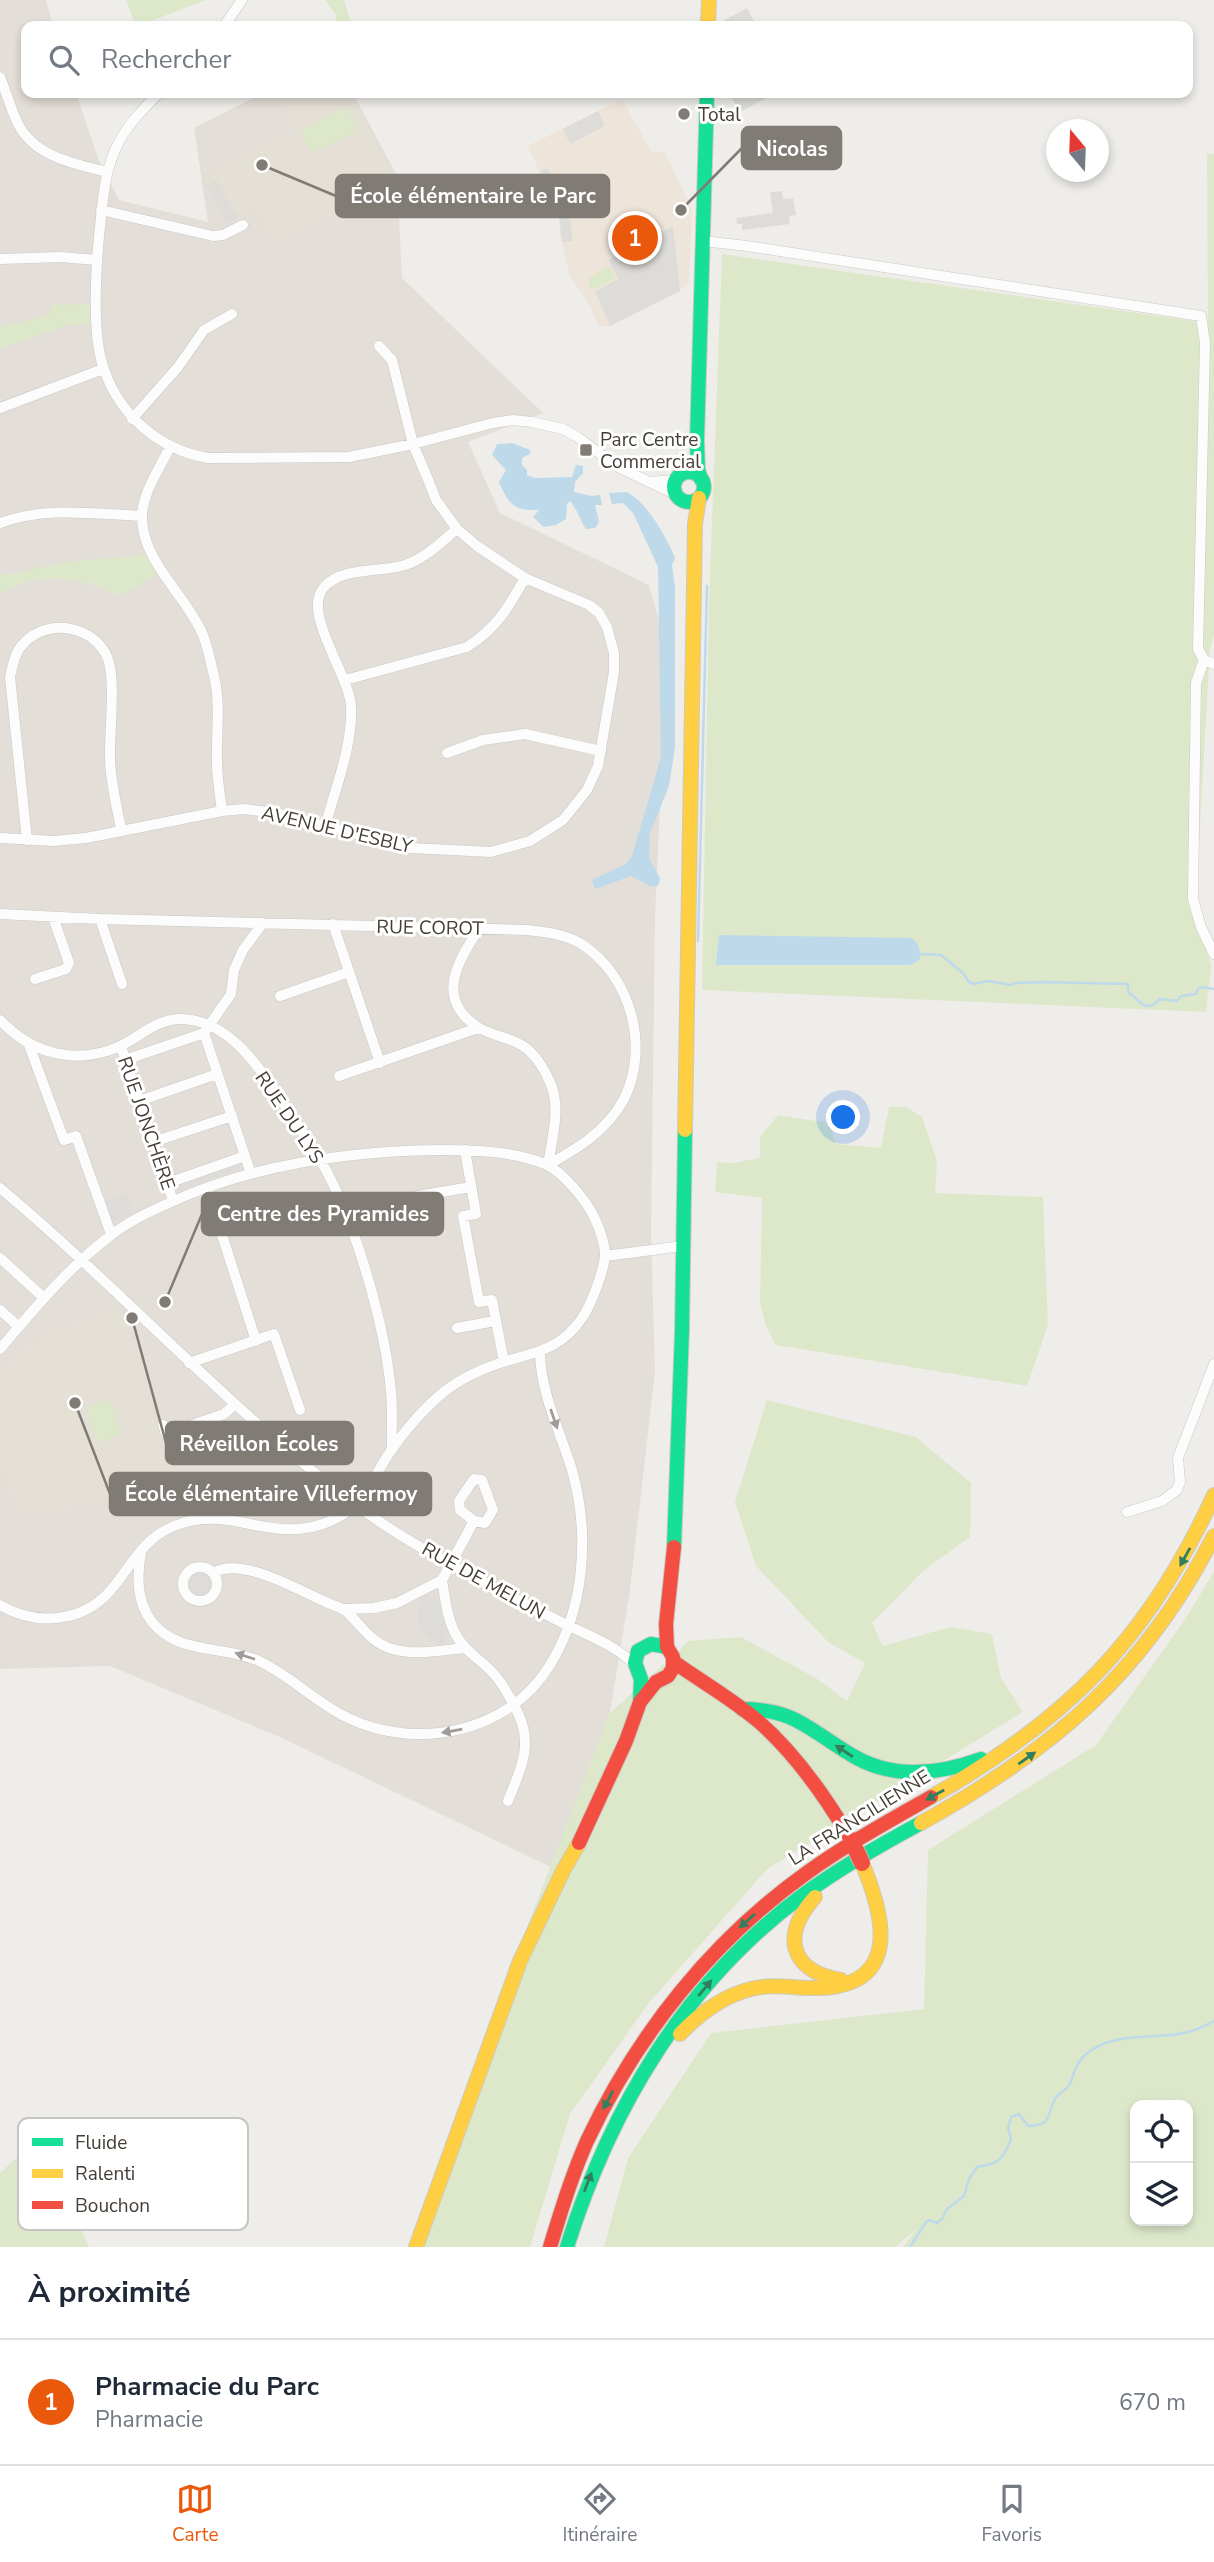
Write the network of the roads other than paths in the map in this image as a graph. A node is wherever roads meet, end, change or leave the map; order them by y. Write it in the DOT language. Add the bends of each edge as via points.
graph roads {
  1 [pos="242,0"];
  2 [pos="709,0"];
  3 [pos="227,21"];
  4 [pos="708,21"];
  5 [pos="0,77"];
  6 [pos="154,98"];
  7 [pos="706,98"];
  8 [pos="107,172"];
  9 [pos="101,209"];
  10 [pos="243,225"];
  11 [pos="703,241"];
  12 [pos="0,259"];
  13 [pos="97,260"];
  14 [pos="232,314"];
  15 [pos="379,346"];
  16 [pos="103,369"];
  17 [pos="0,408"];
  18 [pos="132,419"];
  19 [pos="697,441"];
  20 [pos="413,444"];
  21 [pos="170,447"];
  22 [pos="647,482"];
  23 [pos="684,489"];
  24 [pos="142,516"];
  25 [pos="0,523"];
  26 [pos="457,529"];
  27 [pos="525,578"];
  28 [pos="1209,662"];
  29 [pos="345,680"];
  30 [pos="601,751"];
  31 [pos="447,753"];
  32 [pos="222,811"];
  33 [pos="325,827"];
  34 [pos="121,829"];
  35 [pos="0,838"];
  36 [pos="27,840"];
  37 [pos="0,914"];
  38 [pos="53,917"];
  39 [pos="100,919"];
  40 [pos="263,923"];
  41 [pos="333,924"];
  42 [pos="479,929"];
  43 [pos="1214,954"];
  44 [pos="349,972"];
  45 [pos="35,979"];
  46 [pos="122,984"];
  47 [pos="280,996"];
  48 [pos="0,1020"];
  49 [pos="478,1028"];
  50 [pos="206,1029"];
  51 [pos="29,1045"];
  52 [pos="121,1046"];
  53 [pos="125,1059"];
  54 [pos="380,1063"];
  55 [pos="218,1074"];
  56 [pos="339,1076"];
  57 [pos="139,1101"];
  58 [pos="232,1116"];
  59 [pos="153,1142"];
  60 [pos="465,1150"];
  61 [pos="245,1156"];
  62 [pos="319,1158"];
  63 [pos="548,1165"];
  64 [pos="251,1174"];
  65 [pos="168,1183"];
  66 [pos="471,1187"];
  67 [pos="0,1188"];
  68 [pos="207,1188"];
  69 [pos="412,1198"];
  70 [pos="173,1201"];
  71 [pos="111,1234"];
  72 [pos="683,1246"];
  73 [pos="605,1256"];
  74 [pos="0,1258"];
  75 [pos="82,1260"];
  76 [pos="44,1298"];
  77 [pos="0,1310"];
  78 [pos="495,1321"];
  79 [pos="19,1327"];
  80 [pos="457,1328"];
  81 [pos="256,1341"];
  82 [pos="0,1349"];
  83 [pos="540,1353"];
  84 [pos="504,1362"];
  85 [pos="189,1363"];
  86 [pos="1214,1364"];
  87 [pos="234,1405"];
  88 [pos="300,1410"];
  89 [pos="163,1425"];
  90 [pos="391,1449"];
  91 [pos="1214,1495"];
  92 [pos="358,1506"];
  93 [pos="1128,1512"];
  94 [pos="474,1521"];
  95 [pos="1214,1536"];
  96 [pos="141,1549"];
  97 [pos="450,1564"];
  98 [pos="213,1573"];
  99 [pos="442,1580"];
  100 [pos="0,1605"];
  101 [pos="346,1609"];
  102 [pos="569,1626"];
  103 [pos="614,1647"];
  104 [pos="466,1648"];
  105 [pos="654,1662"];
  106 [pos="514,1704"];
  107 [pos="742,1709"];
  108 [pos="1033,1731"];
  109 [pos="508,1801"];
  110 [pos="862,1856"];
  111 [pos="858,1977"];
  112 [pos="656,2055"];
  113 [pos="416,2247"];
  114 [pos="550,2247"];
  115 [pos="567,2247"];
  1 -- 3 [label="street"];
  2 -- 4 [label="main road"];
  5 -- 8 [label="street" via="19,127 45,152"];
  6 -- 8 [label="street" via="130,123"];
  7 -- 11 [label="main road"];
  8 -- 9 [label="street"];
  9 -- 10 [label="street" via="213,236"];
  9 -- 13 [label="street"];
  11 -- 19 [label="main road"];
  11 -- 28 [label="street" via="1201,316 1205,343 1198,649"];
  12 -- 13 [label="street"];
  13 -- 16 [label="street"];
  14 -- 18 [label="street" via="204,330"];
  15 -- 20 [label="street, AVENUE D'ESBLY" via="392,360"];
  16 -- 17 [label="street"];
  16 -- 18 [label="street"];
  18 -- 21 [label="street"];
  19 -- 23 [label="main road"];
  19 -- 23 [label="main road" via="704,489"];
  20 -- 21 [label="street" via="349,457 292,459 208,458"];
  20 -- 22 [label="street" via="493,423 532,422 563,429"];
  20 -- 26 [label="street, AVENUE D'ESBLY" via="436,500"];
  21 -- 24 [label="street" via="149,488"];
  22 -- 23 [label="street"];
  22 -- 23 [label="street"];
  23 -- 72 [label="main road" via="695,524"];
  24 -- 25 [label="street" via="52,511"];
  24 -- 32 [label="street" via="156,560 203,635 218,716"];
  26 -- 27 [label="street, AVENUE D'ESBLY"];
  26 -- 29 [label="street" via="424,557 404,565 346,574 322,589 318,619"];
  27 -- 29 [label="street" via="502,618 467,647"];
  27 -- 30 [label="street, AVENUE D'ESBLY" via="590,605 607,626 614,672"];
  28 -- 43 [label="street" via="1196,683 1194,899 1200,927"];
  29 -- 33 [label="street" via="350,732"];
  30 -- 31 [label="street" via="524,734 483,740"];
  30 -- 33 [label="street, AVENUE D'ESBLY" via="587,790 563,820 530,841 491,852 411,848"];
  32 -- 33 [label="street, AVENUE D'ESBLY" via="276,813"];
  32 -- 34 [label="street, AVENUE D'ESBLY"];
  34 -- 36 [label="street, AVENUE D'ESBLY" via="86,838"];
  34 -- 36 [label="street" via="110,762 108,660 87,633 54,628 38,632 24,643 10,677"];
  35 -- 36 [label="street, AVENUE D'ESBLY"];
  37 -- 38 [label="street, RUE COROT"];
  38 -- 39 [label="street, RUE COROT"];
  38 -- 45 [label="street" via="69,963 66,969"];
  39 -- 40 [label="street, RUE COROT"];
  39 -- 46 [label="street"];
  40 -- 41 [label="street, RUE COROT"];
  40 -- 50 [label="street" via="234,970 232,994"];
  41 -- 42 [label="street, RUE COROT"];
  41 -- 44 [label="street"];
  42 -- 49 [label="street" via="453,977 455,1001"];
  42 -- 63 [label="street, RUE COROT" via="557,934 581,944 613,974 627,1001 636,1046 633,1077 623,1100 592,1139"];
  44 -- 47 [label="street"];
  44 -- 54 [label="street"];
  48 -- 51 [label="street, RUE DU LYS"];
  49 -- 54 [label="street"];
  49 -- 63 [label="street" via="523,1045 551,1082 556,1106"];
  50 -- 52 [label="street, RUE DU LYS" via="184,1019 166,1021"];
  50 -- 53 [label="street"];
  50 -- 55 [label="street"];
  50 -- 62 [label="street, RUE DU LYS" via="224,1033 239,1045"];
  51 -- 52 [label="street, RUE DU LYS" via="71,1057"];
  51 -- 71 [label="street" via="64,1140 76,1136"];
  52 -- 53 [label="street, RUE JONCHÈRE"];
  53 -- 57 [label="street, RUE JONCHÈRE"];
  54 -- 56 [label="street"];
  55 -- 57 [label="street"];
  55 -- 58 [label="street"];
  57 -- 59 [label="street, RUE JONCHÈRE"];
  58 -- 59 [label="street"];
  58 -- 61 [label="street"];
  59 -- 65 [label="street, RUE JONCHÈRE"];
  60 -- 62 [label="street"];
  60 -- 63 [label="street"];
  60 -- 66 [label="street"];
  61 -- 64 [label="street"];
  61 -- 65 [label="street"];
  62 -- 64 [label="street"];
  62 -- 90 [label="street, RUE DU LYS" via="355,1241 382,1333 391,1391"];
  63 -- 73 [label="street" via="585,1200 603,1239"];
  64 -- 68 [label="street"];
  65 -- 70 [label="street, RUE JONCHÈRE"];
  66 -- 69 [label="street"];
  66 -- 78 [label="street" via="476,1214 463,1216 479,1302 492,1300"];
  67 -- 75 [label="street, RUE DE MELUN"];
  68 -- 70 [label="street"];
  68 -- 81 [label="street"];
  70 -- 71 [label="street"];
  71 -- 75 [label="street"];
  72 -- 73 [label="street"];
  72 -- 105 [label="main road" via="675,1536 666,1624"];
  73 -- 83 [label="street" via="582,1319 562,1340"];
  74 -- 76 [label="street"];
  75 -- 76 [label="street"];
  75 -- 85 [label="street, RUE DE MELUN"];
  76 -- 79 [label="street"];
  77 -- 79 [label="street"];
  78 -- 80 [label="street"];
  78 -- 84 [label="street"];
  79 -- 82 [label="street"];
  81 -- 85 [label="street"];
  81 -- 88 [label="street" via="274,1334"];
  83 -- 84 [label="street"];
  83 -- 102 [label="street, one-way" via="541,1378 580,1506 583,1544"];
  84 -- 90 [label="street" via="445,1391"];
  85 -- 87 [label="street, RUE DE MELUN"];
  86 -- 93 [label="street" via="1178,1458 1177,1490 1162,1502"];
  87 -- 89 [label="street" via="224,1414 166,1434"];
  87 -- 92 [label="street, RUE DE MELUN"];
  90 -- 92 [label="street"];
  91 -- 108 [label="main road, LA FRANCILIENNE, one-way" via="1178,1569 1144,1621 1096,1676"];
  92 -- 96 [label="street" via="310,1528 285,1531 203,1518 182,1522"];
  92 -- 97 [label="street, RUE DE MELUN"];
  94 -- 94 [label="street" via="485,1523 493,1510 482,1480 474,1479 459,1501 460,1510"];
  94 -- 97 [label="street"];
  110 -- 95 [label="main road, LA FRANCILIENNE, one-way" via="996,1779 1082,1714 1158,1629"];
  96 -- 100 [label="street" via="110,1590 86,1609 66,1617 46,1619"];
  106 -- 96 [label="street, one-way" via="485,1722 438,1734 377,1730 349,1719 257,1660 169,1639 143,1608 137,1575"];
  97 -- 99 [label="street"];
  97 -- 102 [label="street, RUE DE MELUN"];
  98 -- 101 [label="street" via="226,1568 247,1570"];
  99 -- 101 [label="street" via="397,1603"];
  99 -- 104 [label="street" via="455,1634"];
  101 -- 104 [label="street" via="363,1631 389,1648 417,1653"];
  102 -- 103 [label="street, RUE DE MELUN"];
  102 -- 106 [label="street" via="549,1668"];
  103 -- 105 [label="street, RUE DE MELUN"];
  103 -- 105 [label="street, RUE DE MELUN"];
  104 -- 106 [label="street" via="503,1684"];
  105 -- 107 [label="main road" via="694,1677"];
  105 -- 113 [label="main road" via="590,1822 504,1999"];
  106 -- 109 [label="street" via="523,1718 524,1756"];
  108 -- 107 [label="main road, one-way" via="963,1766 900,1772 866,1764 787,1713"];
  107 -- 111 [label="main road, bridge" via="800,1765 837,1815 870,1880 882,1918 883,1939 875,1963"];
  108 -- 114 [label="main road, LA FRANCILIENNE, one-way" via="965,1778 833,1854 758,1911 698,1969 621,2074 583,2151"];
  110 -- 111 [label="main road" via="804,1908 794,1935 798,1956 816,1974 840,1980"];
  112 -- 110 [label="main road, LA FRANCILIENNE, one-way" via="710,1980 744,1946 798,1898"];
  111 -- 112 [label="main road" via="831,1987 779,1985 735,1994 705,2010"];
  115 -- 112 [label="main road, LA FRANCILIENNE, one-way" via="605,2142"];
}
